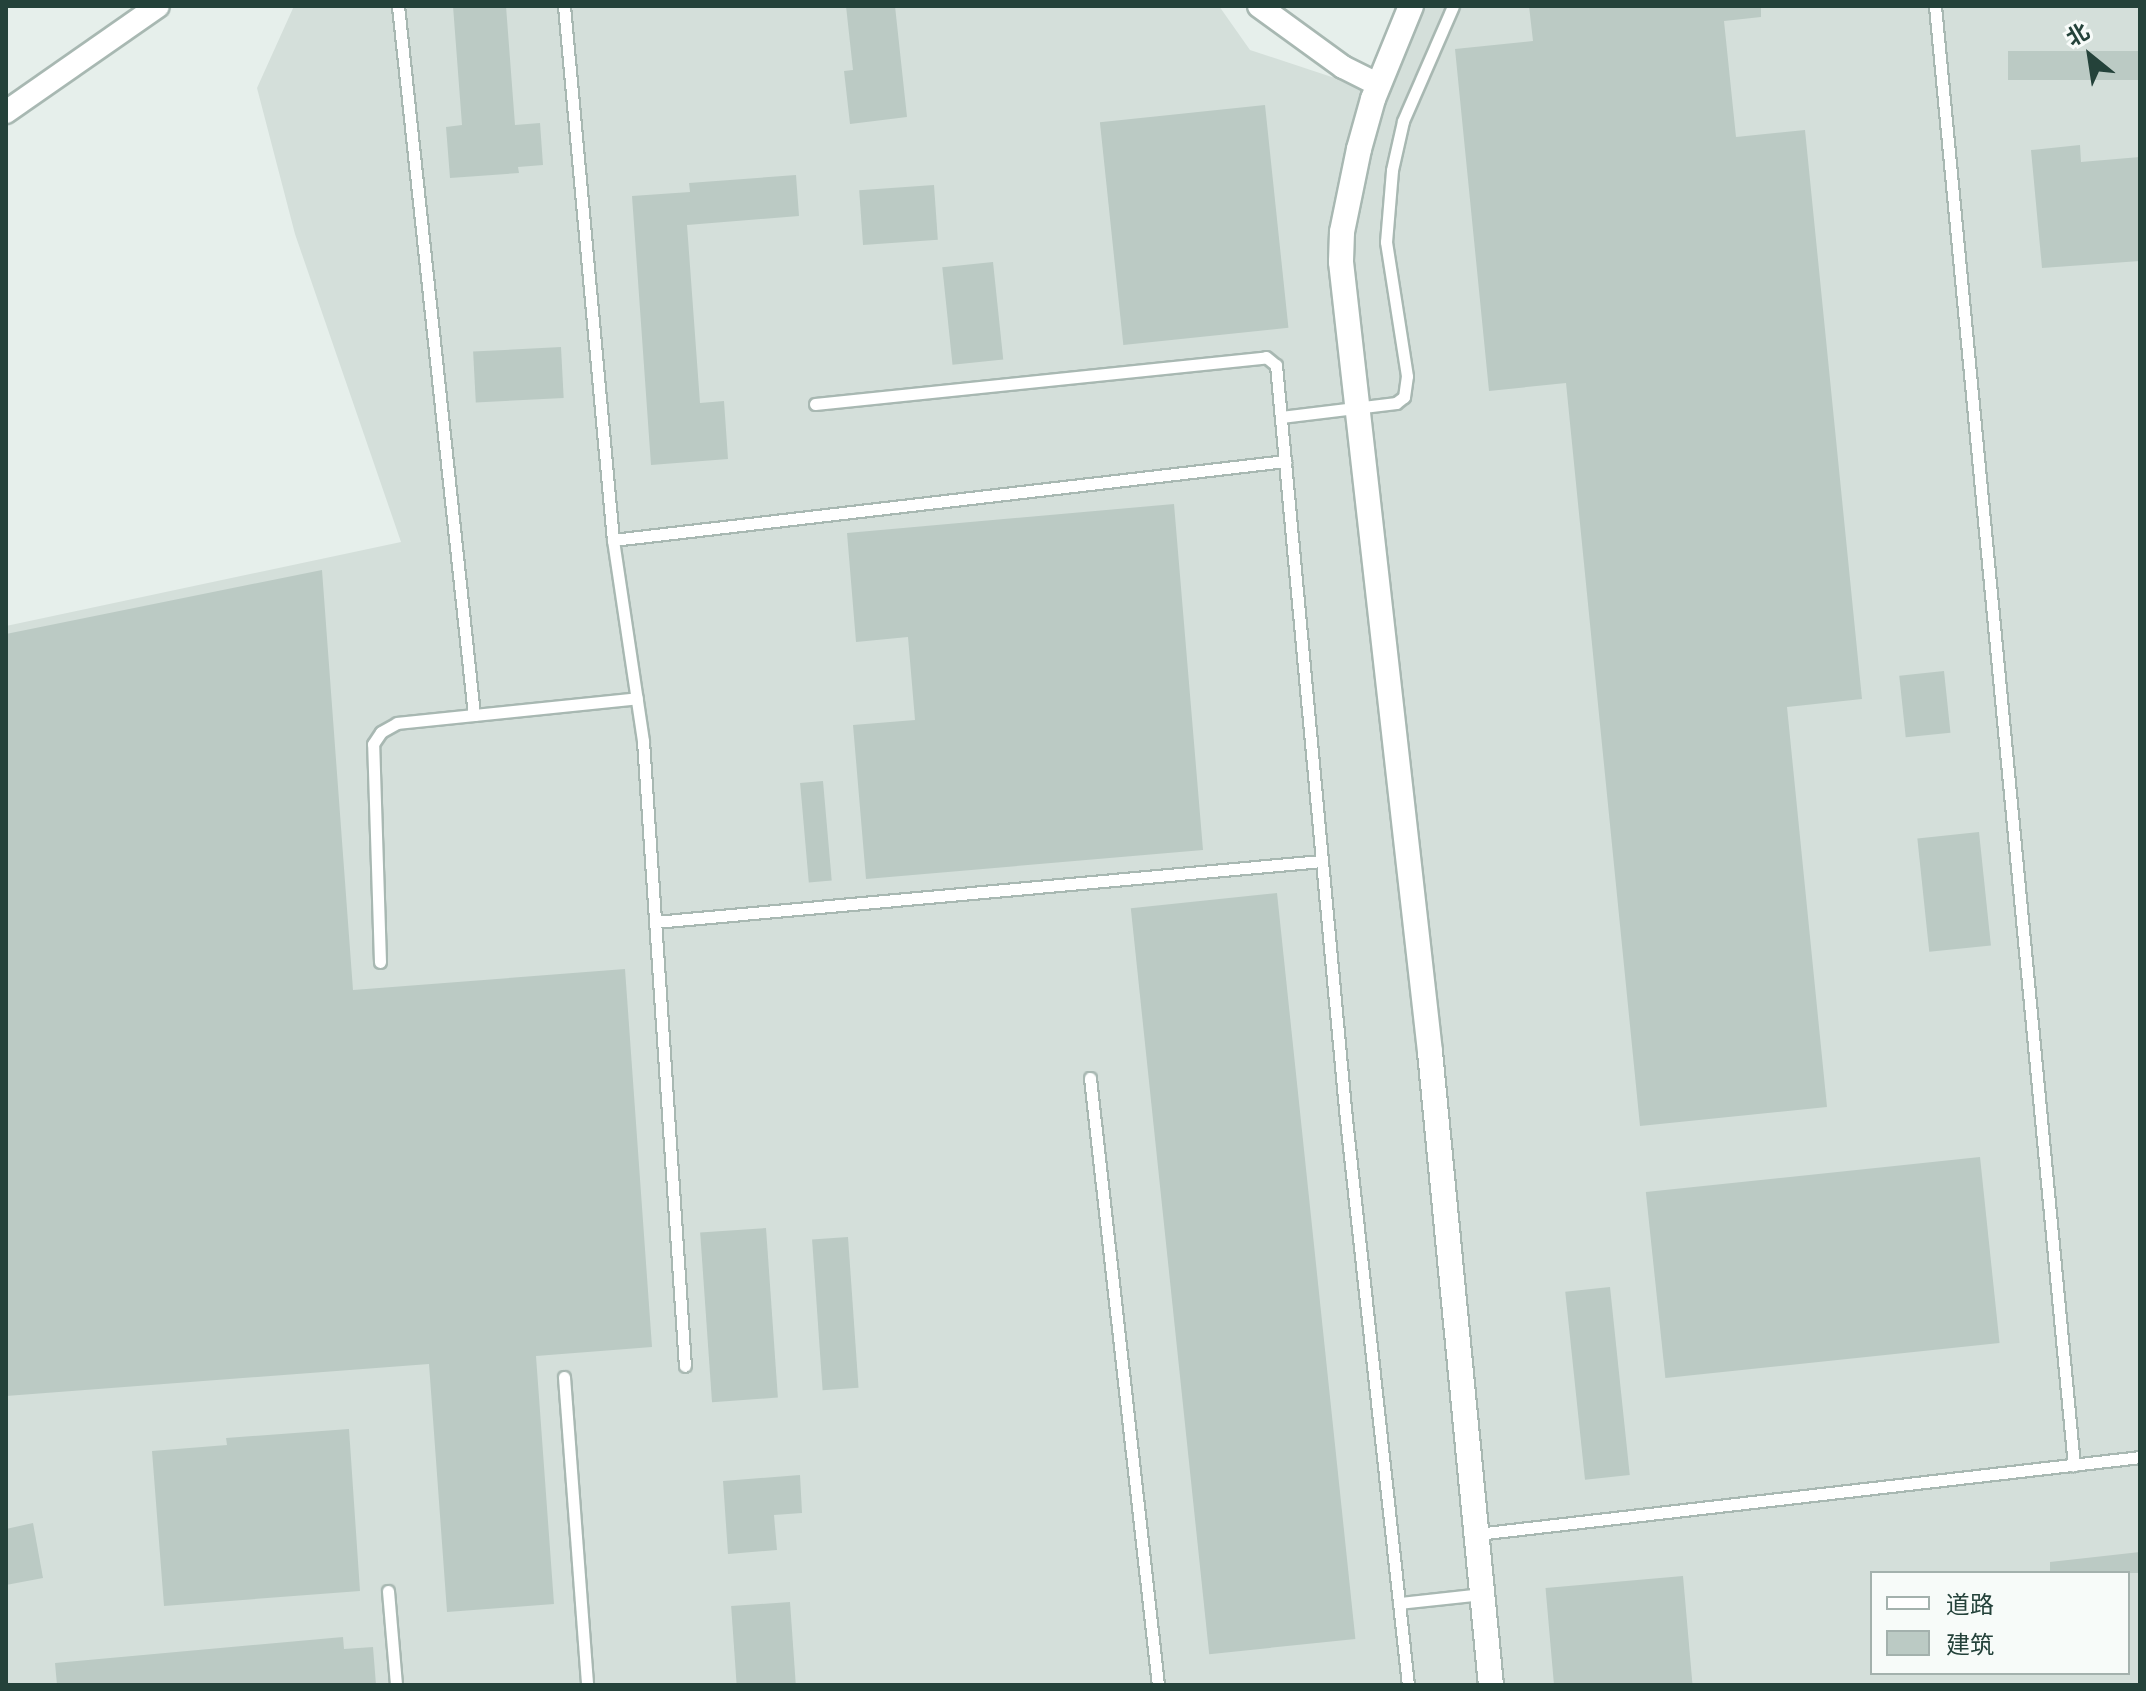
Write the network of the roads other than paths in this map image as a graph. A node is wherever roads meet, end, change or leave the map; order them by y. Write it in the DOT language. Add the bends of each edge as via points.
graph roads {
  1 [pos="158,6"];
  2 [pos="398,6"];
  3 [pos="564,6"];
  4 [pos="1259,6"];
  5 [pos="1411,6"];
  6 [pos="1453,6"];
  7 [pos="1935,6"];
  8 [pos="1379,85"];
  9 [pos="6,112"];
  10 [pos="815,404"];
  11 [pos="1357,408"];
  12 [pos="1281,417"];
  13 [pos="1285,461"];
  14 [pos="613,540"];
  15 [pos="637,698"];
  16 [pos="474,715"];
  17 [pos="1322,861"];
  18 [pos="655,922"];
  19 [pos="380,962"];
  20 [pos="1090,1078"];
  21 [pos="685,1366"];
  22 [pos="564,1377"];
  23 [pos="2140,1457"];
  24 [pos="2074,1465"];
  25 [pos="1476,1534"];
  26 [pos="388,1591"];
  27 [pos="1482,1594"];
  28 [pos="1399,1603"];
  29 [pos="396,1685"];
  30 [pos="587,1685"];
  31 [pos="1158,1685"];
  32 [pos="1408,1685"];
  33 [pos="1491,1685"];
  1 -- 9 [label="street"];
  2 -- 16 [label="lane"];
  3 -- 14 [label="lane"];
  4 -- 8 [label="street" via="1343,67"];
  5 -- 8 [label="street"];
  6 -- 11 [label="lane" via="1403,121 1392,170 1386,242 1407,376 1404,397 1396,403"];
  7 -- 24 [label="lane"];
  8 -- 11 [label="street" via="1353,175 1341,245"];
  10 -- 12 [label="lane" via="1266,357 1276,365"];
  11 -- 12 [label="lane"];
  11 -- 25 [label="street" via="1429,1036"];
  12 -- 13 [label="lane"];
  13 -- 14 [label="lane"];
  13 -- 17 [label="lane"];
  14 -- 15 [label="lane"];
  15 -- 16 [label="lane"];
  15 -- 18 [label="lane"];
  16 -- 19 [label="lane" via="397,723 373,744"];
  17 -- 18 [label="lane"];
  17 -- 28 [label="lane"];
  18 -- 21 [label="lane"];
  20 -- 31 [label="lane"];
  22 -- 30 [label="lane"];
  23 -- 24 [label="lane"];
  24 -- 25 [label="lane"];
  25 -- 27 [label="street"];
  26 -- 29 [label="lane"];
  27 -- 28 [label="lane"];
  27 -- 33 [label="street"];
  28 -- 32 [label="lane"];
}
